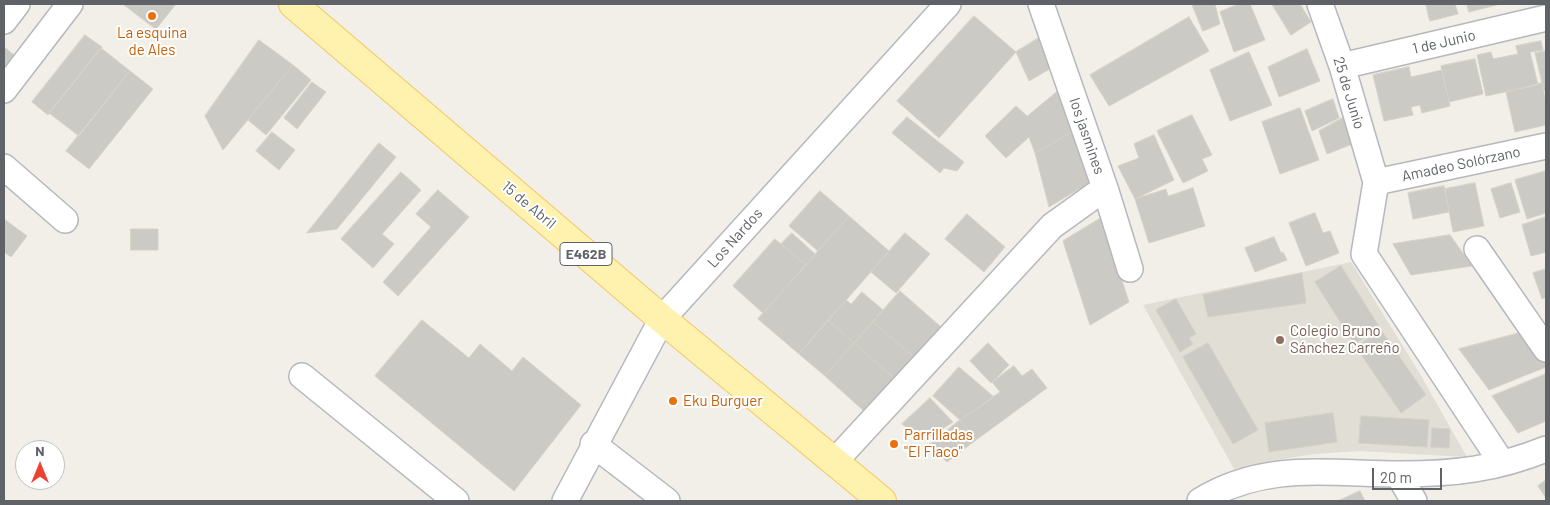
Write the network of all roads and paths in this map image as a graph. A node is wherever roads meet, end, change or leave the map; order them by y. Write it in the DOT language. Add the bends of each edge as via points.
graph roads {
  1 [pos="17,4"];
  2 [pos="70,4"];
  3 [pos="293,4"];
  4 [pos="948,4"];
  5 [pos="1041,4"];
  6 [pos="1320,4"];
  7 [pos="1546,18"];
  8 [pos="4,21"];
  9 [pos="1342,66"];
  10 [pos="4,90"];
  11 [pos="1546,146"];
  12 [pos="4,167"];
  13 [pos="1376,182"];
  14 [pos="1105,188"];
  15 [pos="64,220"];
  16 [pos="1477,249"];
  17 [pos="1130,269"];
  18 [pos="662,318"];
  19 [pos="1546,349"];
  20 [pos="302,376"];
  21 [pos="593,444"];
  22 [pos="1546,449"];
  23 [pos="834,461"];
  24 [pos="1502,464"];
  25 [pos="1398,474"];
  26 [pos="456,501"];
  27 [pos="565,501"];
  28 [pos="667,501"];
  29 [pos="882,501"];
  30 [pos="1200,501"];
  31 [pos="1414,501"];
  1 -- 8 [label="street"];
  2 -- 10 [label="street"];
  3 -- 18 [label="main road, 15 de Abril / E462B"];
  4 -- 18 [label="street, Los Nardos"];
  5 -- 14 [label="street, los jasmines"];
  6 -- 9 [label="street, 25 de Junio"];
  7 -- 9 [label="street, 1 de Junio"];
  9 -- 13 [label="street, 25 de Junio"];
  11 -- 13 [label="street, Amadeo Solórzano"];
  12 -- 15 [label="street"];
  13 -- 24 [label="street" via="1364,254"];
  14 -- 17 [label="street, los jasmines"];
  14 -- 23 [label="street" via="1052,226"];
  16 -- 19 [label="street"];
  18 -- 21 [label="street, Los Nardos"];
  18 -- 23 [label="main road, 15 de Abril / E462B"];
  20 -- 26 [label="street"];
  21 -- 27 [label="street, Los Nardos"];
  21 -- 28 [label="street"];
  22 -- 24 [label="street"];
  23 -- 29 [label="main road, 15 de Abril / E462B"];
  24 -- 25 [label="street" via="1473,471"];
  25 -- 30 [label="street" via="1348,471 1278,473 1239,482"];
  25 -- 31 [label="street"];
}
